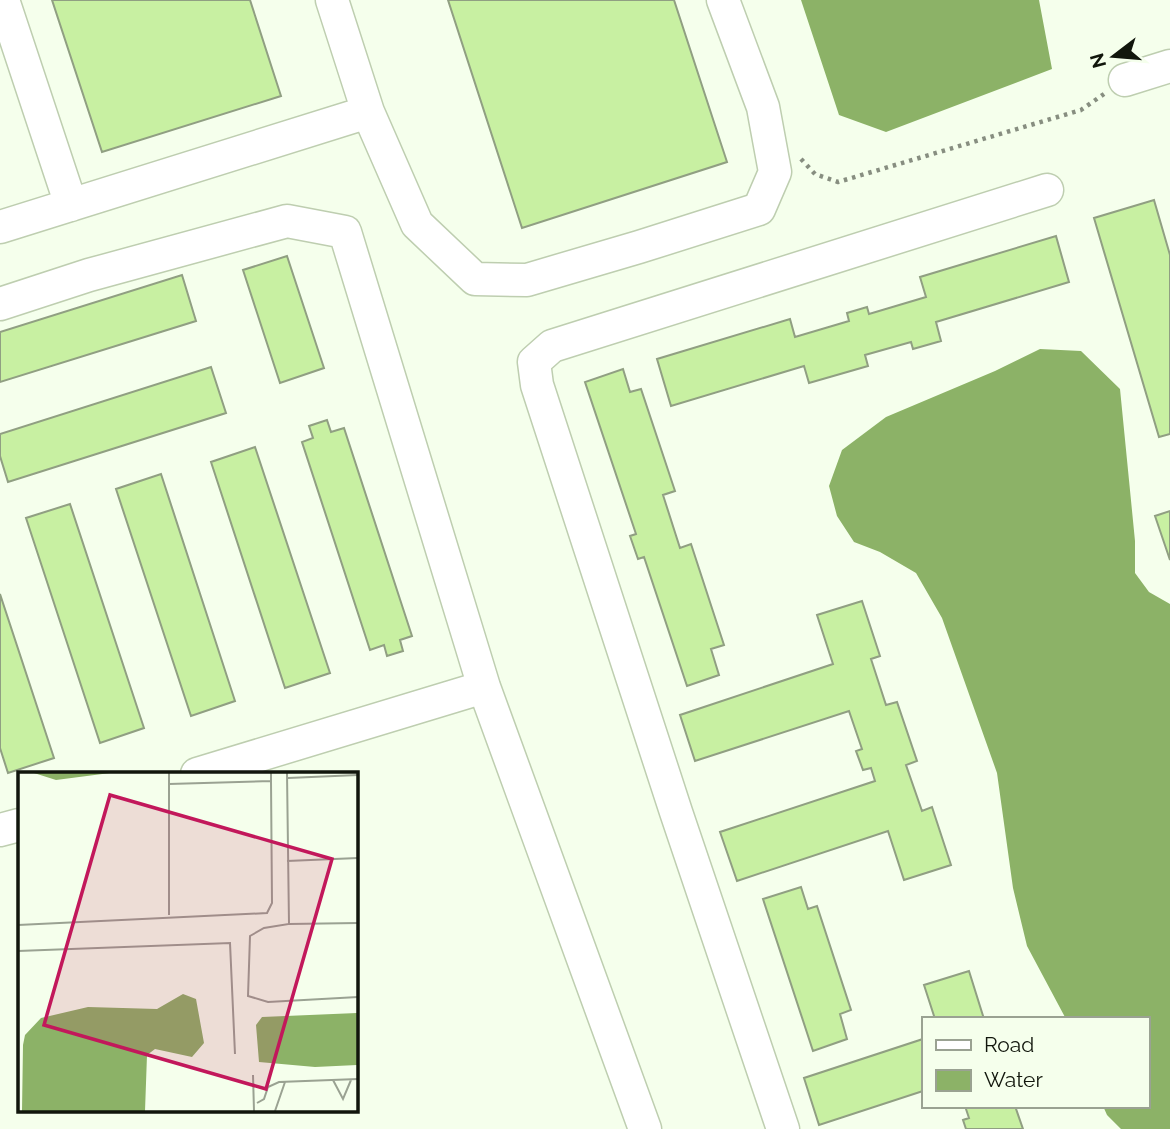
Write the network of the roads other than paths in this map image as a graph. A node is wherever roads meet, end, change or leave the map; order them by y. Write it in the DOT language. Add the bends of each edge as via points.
graph roads {
  1 [pos="3,0"];
  2 [pos="332,0"];
  3 [pos="723,0"];
  4 [pos="1170,66"];
  5 [pos="1125,80"];
  6 [pos="368,112"];
  7 [pos="1046,190"];
  8 [pos="71,205"];
  9 [pos="0,227"];
  10 [pos="0,304"];
  11 [pos="484,687"];
  12 [pos="204,772"];
  13 [pos="18,825"];
  14 [pos="0,830"];
  15 [pos="645,1129"];
  16 [pos="783,1129"];
  1 -- 8 [label="street"];
  2 -- 6 [label="street"];
  3 -- 6 [label="street" via="763,107 775,172 759,209 639,247 527,280 475,279 417,224"];
  4 -- 5 [label="street"];
  6 -- 8 [label="street"];
  7 -- 16 [label="street" via="552,346 534,362 537,385 583,527"];
  8 -- 9 [label="street"];
  10 -- 11 [label="street" via="287,221 345,232"];
  11 -- 12 [label="street"];
  11 -- 15 [label="street"];
  13 -- 14 [label="street"];
}
